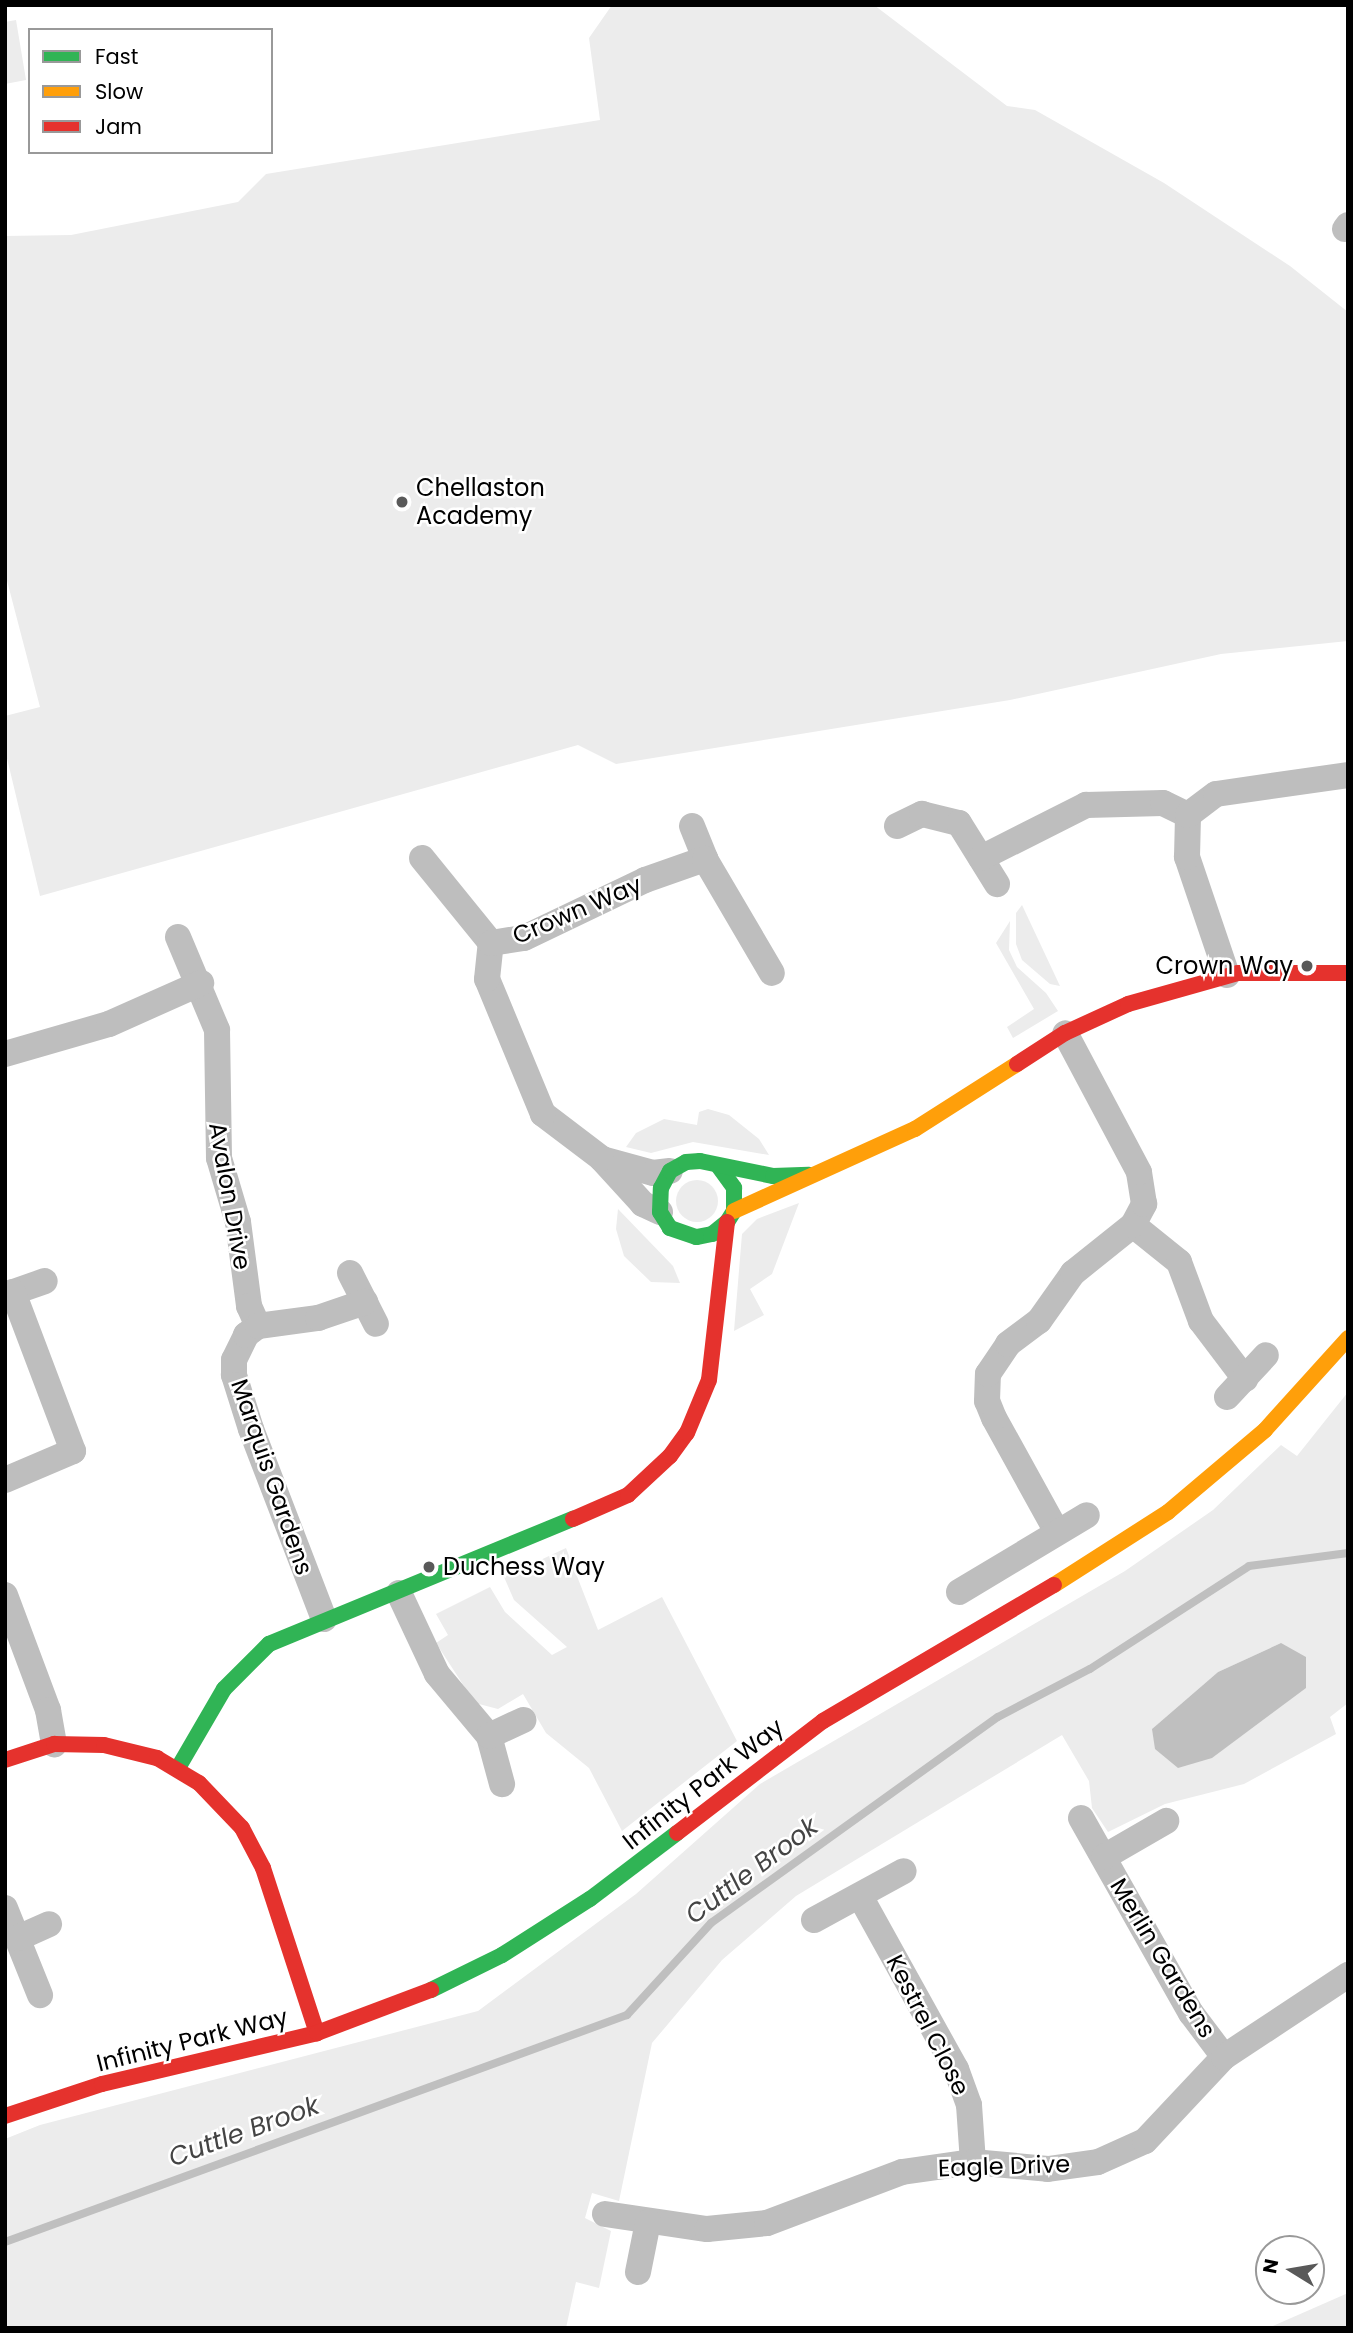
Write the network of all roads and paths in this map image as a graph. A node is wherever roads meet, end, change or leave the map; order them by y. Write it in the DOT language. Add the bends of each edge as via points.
graph roads {
  1 [pos="1348,775"];
  2 [pos="1188,815"];
  3 [pos="692,826"];
  4 [pos="897,826"];
  5 [pos="422,858"];
  6 [pos="981,858"];
  7 [pos="705,859"];
  8 [pos="997,884"];
  9 [pos="178,937"];
  10 [pos="491,943"];
  11 [pos="772,973"];
  12 [pos="1348,973"];
  13 [pos="1227,975"];
  14 [pos="201,984"];
  15 [pos="1065,1032"];
  16 [pos="5,1054"];
  17 [pos="601,1158"];
  18 [pos="719,1167"];
  19 [pos="670,1171"];
  20 [pos="813,1175"];
  21 [pos="660,1212"];
  22 [pos="731,1217"];
  23 [pos="1133,1225"];
  24 [pos="689,1237"];
  25 [pos="695,1259"];
  26 [pos="350,1273"];
  27 [pos="45,1281"];
  28 [pos="701,1281"];
  29 [pos="9,1293"];
  30 [pos="713,1320"];
  31 [pos="258,1326"];
  32 [pos="1348,1338"];
  33 [pos="1266,1355"];
  34 [pos="5,1480"];
  35 [pos="1087,1515"];
  36 [pos="1057,1532"];
  37 [pos="959,1592"];
  38 [pos="400,1593"];
  39 [pos="5,1595"];
  40 [pos="324,1619"];
  41 [pos="523,1720"];
  42 [pos="489,1736"];
  43 [pos="54,1744"];
  44 [pos="5,1760"];
  45 [pos="178,1768"];
  46 [pos="502,1784"];
  47 [pos="1081,1818"];
  48 [pos="1166,1821"];
  49 [pos="1104,1857"];
  50 [pos="904,1871"];
  51 [pos="860,1896"];
  52 [pos="5,1908"];
  53 [pos="814,1920"];
  54 [pos="49,1924"];
  55 [pos="18,1938"];
  56 [pos="1348,1975"];
  57 [pos="40,1995"];
  58 [pos="317,2033"];
  59 [pos="1224,2057"];
  60 [pos="5,2116"];
  61 [pos="973,2162"];
  62 [pos="605,2214"];
  63 [pos="648,2222"];
  64 [pos="638,2272"];
  1 -- 2 [label="street" via="1226,791 1206,798"];
  2 -- 6 [label="street" via="1163,803 1086,805"];
  2 -- 13 [label="street" via="1187,857"];
  3 -- 7 [label="street"];
  4 -- 6 [label="street" via="922,814 958,823"];
  5 -- 10 [label="street"];
  6 -- 8 [label="street"];
  7 -- 10 [label="street, Crown Way" via="645,880 524,938"];
  7 -- 11 [label="street"];
  9 -- 14 [label="street, Avalon Drive"];
  10 -- 17 [label="street, Crown Way" via="487,979 531,1091 557,1128"];
  12 -- 13 [label="street, Crown Way" via="1294,970"];
  13 -- 15 [label="street, Crown Way" via="1155,993"];
  14 -- 16 [label="street" via="109,1024"];
  14 -- 31 [label="street, Avalon Drive" via="220,1052 215,1130 219,1158 237,1222 248,1306"];
  15 -- 20 [label="street, Crown Way" via="915,1129"];
  15 -- 23 [label="street" via="1139,1172 1144,1204"];
  17 -- 19 [label="street, Crown Way" via="653,1173"];
  17 -- 21 [label="street, Crown Way" via="637,1199"];
  18 -- 19 [label="street, Crown Way" via="694,1161"];
  18 -- 20 [label="street, Crown Way" via="773,1176"];
  18 -- 22 [label="street" via="734,1188"];
  19 -- 21 [label="street" via="661,1188"];
  20 -- 22 [label="street, Crown Way"];
  21 -- 24 [label="street, Crown Way" via="670,1228"];
  22 -- 24 [label="street, Crown Way" via="712,1234"];
  22 -- 30 [label="street"];
  23 -- 33 [label="street" via="1179,1262 1201,1321 1236,1388"];
  23 -- 36 [label="street" via="1073,1273 1039,1321 1008,1343 988,1374 987,1401 994,1418"];
  24 -- 25 [label="street"];
  26 -- 31 [label="street" via="370,1313"];
  27 -- 29 [label="street"];
  28 -- 30 [label="street"];
  29 -- 34 [label="street" via="73,1451"];
  30 -- 38 [label="street" via="709,1380 687,1433 628,1495"];
  31 -- 40 [label="street, Marquis Gardens" via="240,1345 233,1375"];
  32 -- 58 [label="street, Infinity Park Way" via="1307,1386 1216,1476 1114,1549 823,1721 601,1891 502,1955 426,1992"];
  35 -- 36 [label="street"];
  36 -- 37 [label="street"];
  38 -- 40 [label="street"];
  38 -- 42 [label="street" via="436,1674"];
  39 -- 43 [label="street" via="48,1710"];
  40 -- 45 [label="street" via="270,1644 246,1664 224,1689"];
  41 -- 42 [label="street"];
  42 -- 46 [label="street"];
  43 -- 44 [label="street"];
  43 -- 45 [label="street" via="132,1750"];
  45 -- 58 [label="street" via="219,1801 242,1828 263,1868"];
  47 -- 49 [label="street, Merlin Gardens"];
  48 -- 49 [label="street, Merlin Gardens"];
  49 -- 59 [label="street, Merlin Gardens" via="1191,2013"];
  50 -- 51 [label="street"];
  51 -- 53 [label="street"];
  51 -- 61 [label="street, Kestrel Close" via="956,2069 969,2105"];
  52 -- 55 [label="street"];
  54 -- 55 [label="street"];
  55 -- 57 [label="street"];
  56 -- 59 [label="street, Eagle Drive"];
  58 -- 60 [label="street, Infinity Park Way" via="102,2084"];
  59 -- 61 [label="street, Eagle Drive" via="1145,2140 1124,2153 1048,2169"];
  61 -- 63 [label="street, Eagle Drive" via="902,2172 767,2223 707,2229"];
  62 -- 63 [label="street, Eagle Drive"];
  63 -- 64 [label="street"];
}
